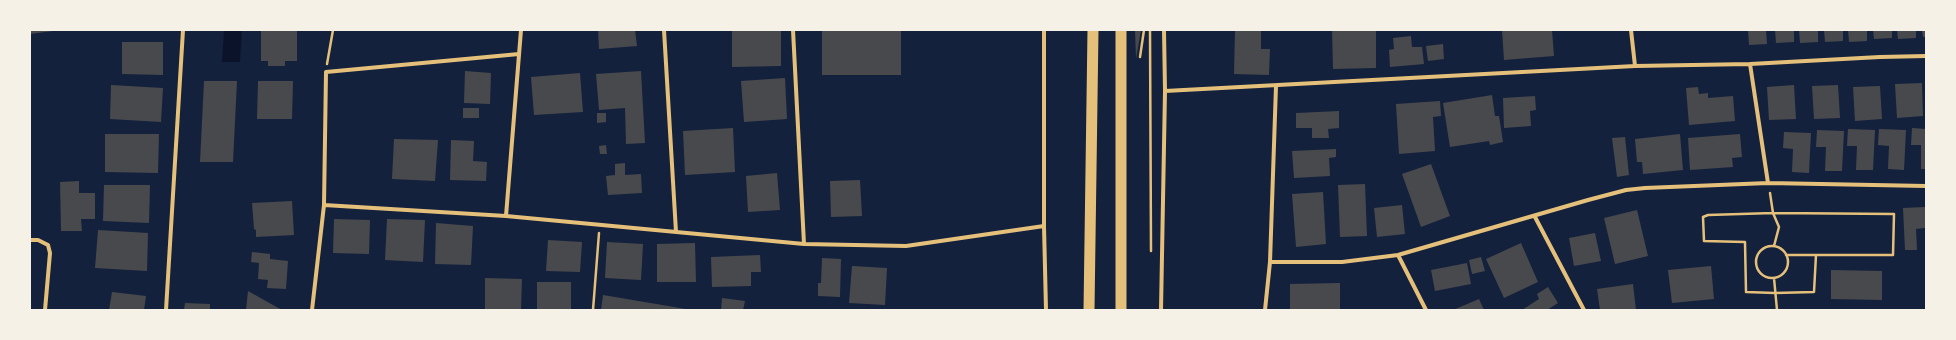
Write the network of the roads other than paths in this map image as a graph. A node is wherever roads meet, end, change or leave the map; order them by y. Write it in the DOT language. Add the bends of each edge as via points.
graph roads {
  1 [pos="183,30"];
  2 [pos="521,30"];
  3 [pos="664,30"];
  4 [pos="792,30"];
  5 [pos="1044,30"];
  6 [pos="1093,30"];
  7 [pos="1121,30"];
  8 [pos="1164,30"];
  9 [pos="1631,30"];
  10 [pos="519,54"];
  11 [pos="1926,56"];
  12 [pos="1750,64"];
  13 [pos="1634,66"];
  14 [pos="1276,86"];
  15 [pos="1165,91"];
  16 [pos="1768,183"];
  17 [pos="1926,186"];
  18 [pos="324,205"];
  19 [pos="506,216"];
  20 [pos="1535,217"];
  21 [pos="1044,226"];
  22 [pos="676,232"];
  23 [pos="30,240"];
  24 [pos="804,244"];
  25 [pos="1398,255"];
  26 [pos="1270,262"];
  27 [pos="45,310"];
  28 [pos="166,310"];
  29 [pos="312,310"];
  30 [pos="1046,310"];
  31 [pos="1089,310"];
  32 [pos="1121,310"];
  33 [pos="1161,310"];
  34 [pos="1265,310"];
  35 [pos="1426,310"];
  36 [pos="1584,310"];
  1 -- 28 [label="street"];
  2 -- 10 [label="street"];
  3 -- 22 [label="street"];
  4 -- 24 [label="street"];
  5 -- 21 [label="street"];
  6 -- 31 [label="highway"];
  7 -- 32 [label="highway"];
  8 -- 15 [label="street"];
  9 -- 13 [label="street"];
  10 -- 18 [label="street" via="326,72"];
  10 -- 19 [label="street"];
  11 -- 12 [label="street"];
  12 -- 13 [label="street"];
  12 -- 16 [label="street"];
  13 -- 14 [label="street"];
  14 -- 15 [label="street"];
  14 -- 26 [label="street"];
  15 -- 33 [label="street"];
  16 -- 17 [label="street"];
  16 -- 20 [label="street" via="1626,190"];
  18 -- 19 [label="street"];
  18 -- 29 [label="street"];
  19 -- 22 [label="street"];
  20 -- 25 [label="street"];
  20 -- 36 [label="street"];
  21 -- 24 [label="street" via="906,246"];
  21 -- 30 [label="street"];
  22 -- 24 [label="street"];
  23 -- 27 [label="street" via="38,240 48,245 50,253"];
  25 -- 26 [label="street" via="1342,262"];
  25 -- 35 [label="street"];
  26 -- 34 [label="street"];
}
